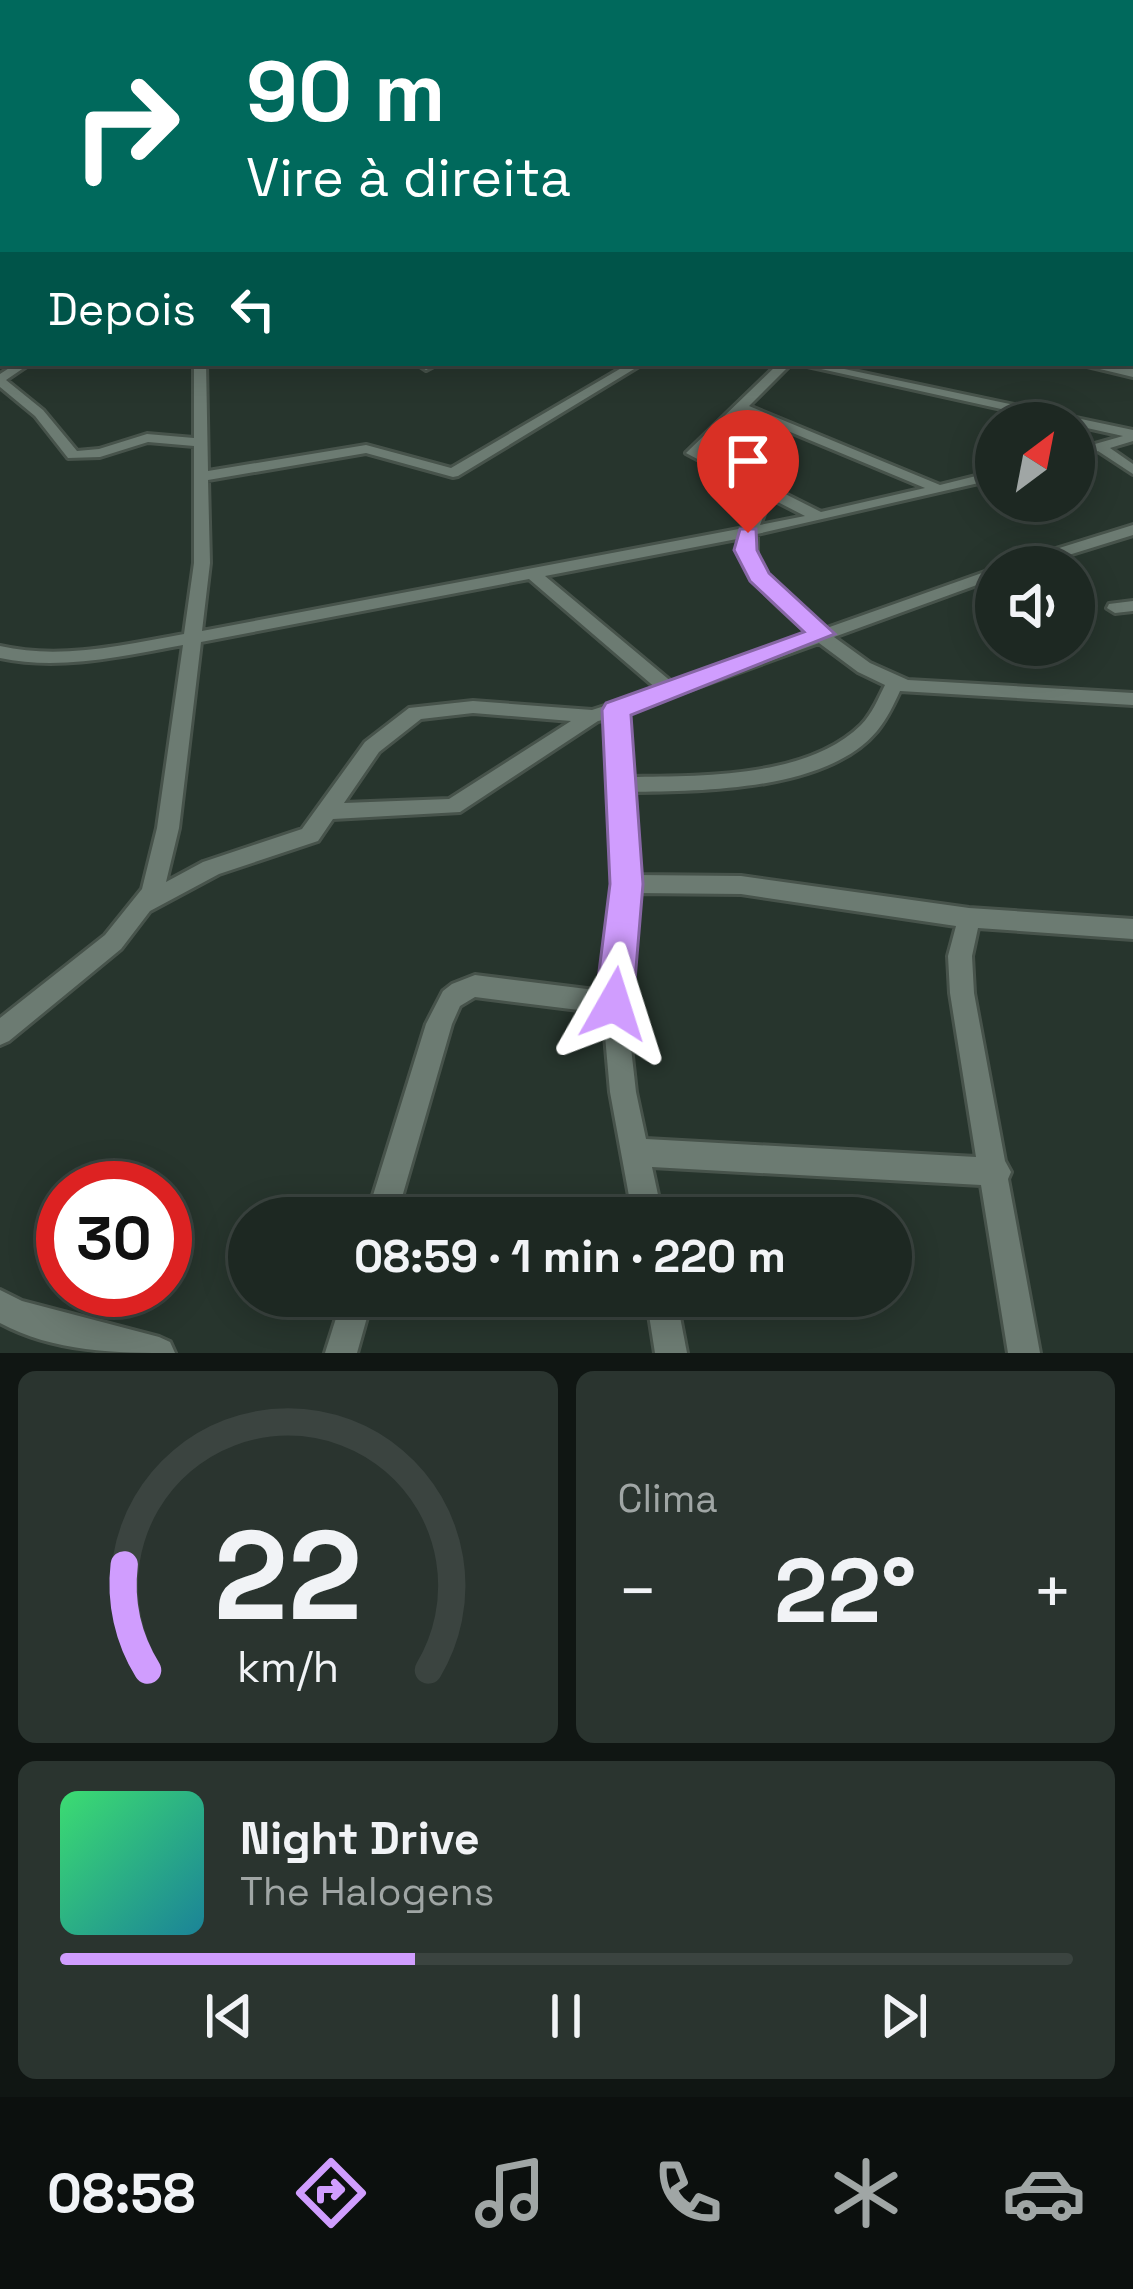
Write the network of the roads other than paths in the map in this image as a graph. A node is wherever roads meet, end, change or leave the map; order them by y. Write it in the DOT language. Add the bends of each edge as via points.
graph roads {
  1 [pos="200,366"];
  2 [pos="633,366"];
  3 [pos="783,366"];
  4 [pos="814,366"];
  5 [pos="1097,366"];
  6 [pos="1133,373"];
  7 [pos="0,380"];
  8 [pos="741,407"];
  9 [pos="1133,435"];
  10 [pos="199,442"];
  11 [pos="1100,447"];
  12 [pos="1095,448"];
  13 [pos="1133,470"];
  14 [pos="199,477"];
  15 [pos="975,480"];
  16 [pos="939,489"];
  17 [pos="766,491"];
  18 [pos="817,516"];
  19 [pos="1133,530"];
  20 [pos="748,533"];
  21 [pos="1082,546"];
  22 [pos="534,575"];
  23 [pos="975,580"];
  24 [pos="822,634"];
  25 [pos="193,636"];
  26 [pos="0,652"];
  27 [pos="895,683"];
  28 [pos="672,692"];
  29 [pos="1133,699"];
  30 [pos="604,713"];
  31 [pos="624,784"];
  32 [pos="327,811"];
  33 [pos="626,884"];
  34 [pos="143,906"];
  35 [pos="969,918"];
  36 [pos="1133,928"];
  37 [pos="614,1004"];
  38 [pos="0,1033"];
  39 [pos="637,1152"];
  40 [pos="997,1172"];
  41 [pos="387,1197"];
  42 [pos="644,1197"];
  43 [pos="0,1305"];
  44 [pos="352,1317"];
  45 [pos="665,1317"];
  46 [pos="159,1353"];
  47 [pos="341,1353"];
  48 [pos="671,1353"];
  49 [pos="1024,1353"];
  1 -- 10 [label="street"];
  2 -- 14 [label="street" via="454,472 366,448"];
  3 -- 8 [label="street"];
  4 -- 9 [label="street"];
  5 -- 6 [label="street"];
  7 -- 10 [label="street" via="73,454 147,438"];
  8 -- 16 [label="street"];
  8 -- 17 [label="street" via="693,453"];
  9 -- 11 [label="street"];
  10 -- 14 [label="street"];
  11 -- 12 [label="street"];
  11 -- 13 [label="street"];
  14 -- 25 [label="street" via="202,563"];
  15 -- 16 [label="street"];
  16 -- 18 [label="street"];
  17 -- 18 [label="street"];
  17 -- 20 [label="street"];
  18 -- 20 [label="street"];
  19 -- 21 [label="street"];
  20 -- 22 [label="street"];
  20 -- 24 [label="street" via="758,576"];
  22 -- 25 [label="street"];
  22 -- 28 [label="street"];
  23 -- 24 [label="street"];
  24 -- 27 [label="street" via="876,678"];
  24 -- 28 [label="street"];
  25 -- 26 [label="street" via="37,660"];
  25 -- 34 [label="street" via="168,828"];
  27 -- 29 [label="street"];
  27 -- 31 [label="street" via="868,730 849,744 766,776"];
  28 -- 30 [label="street"];
  30 -- 31 [label="street"];
  30 -- 32 [label="street" via="453,807"];
  30 -- 32 [label="street" via="416,713 372,747"];
  31 -- 33 [label="street"];
  32 -- 34 [label="street" via="296,844 211,868"];
  33 -- 35 [label="street" via="741,885"];
  33 -- 37 [label="street"];
  34 -- 38 [label="street" via="113,942"];
  35 -- 36 [label="street"];
  35 -- 40 [label="street" via="959,956 962,993"];
  37 -- 39 [label="street"];
  37 -- 41 [label="street" via="476,986 458,991 447,1001"];
  39 -- 40 [label="street"];
  39 -- 42 [label="street"];
  40 -- 49 [label="street"];
  43 -- 46 [label="street"];
  44 -- 47 [label="street"];
  45 -- 48 [label="street"];
}
